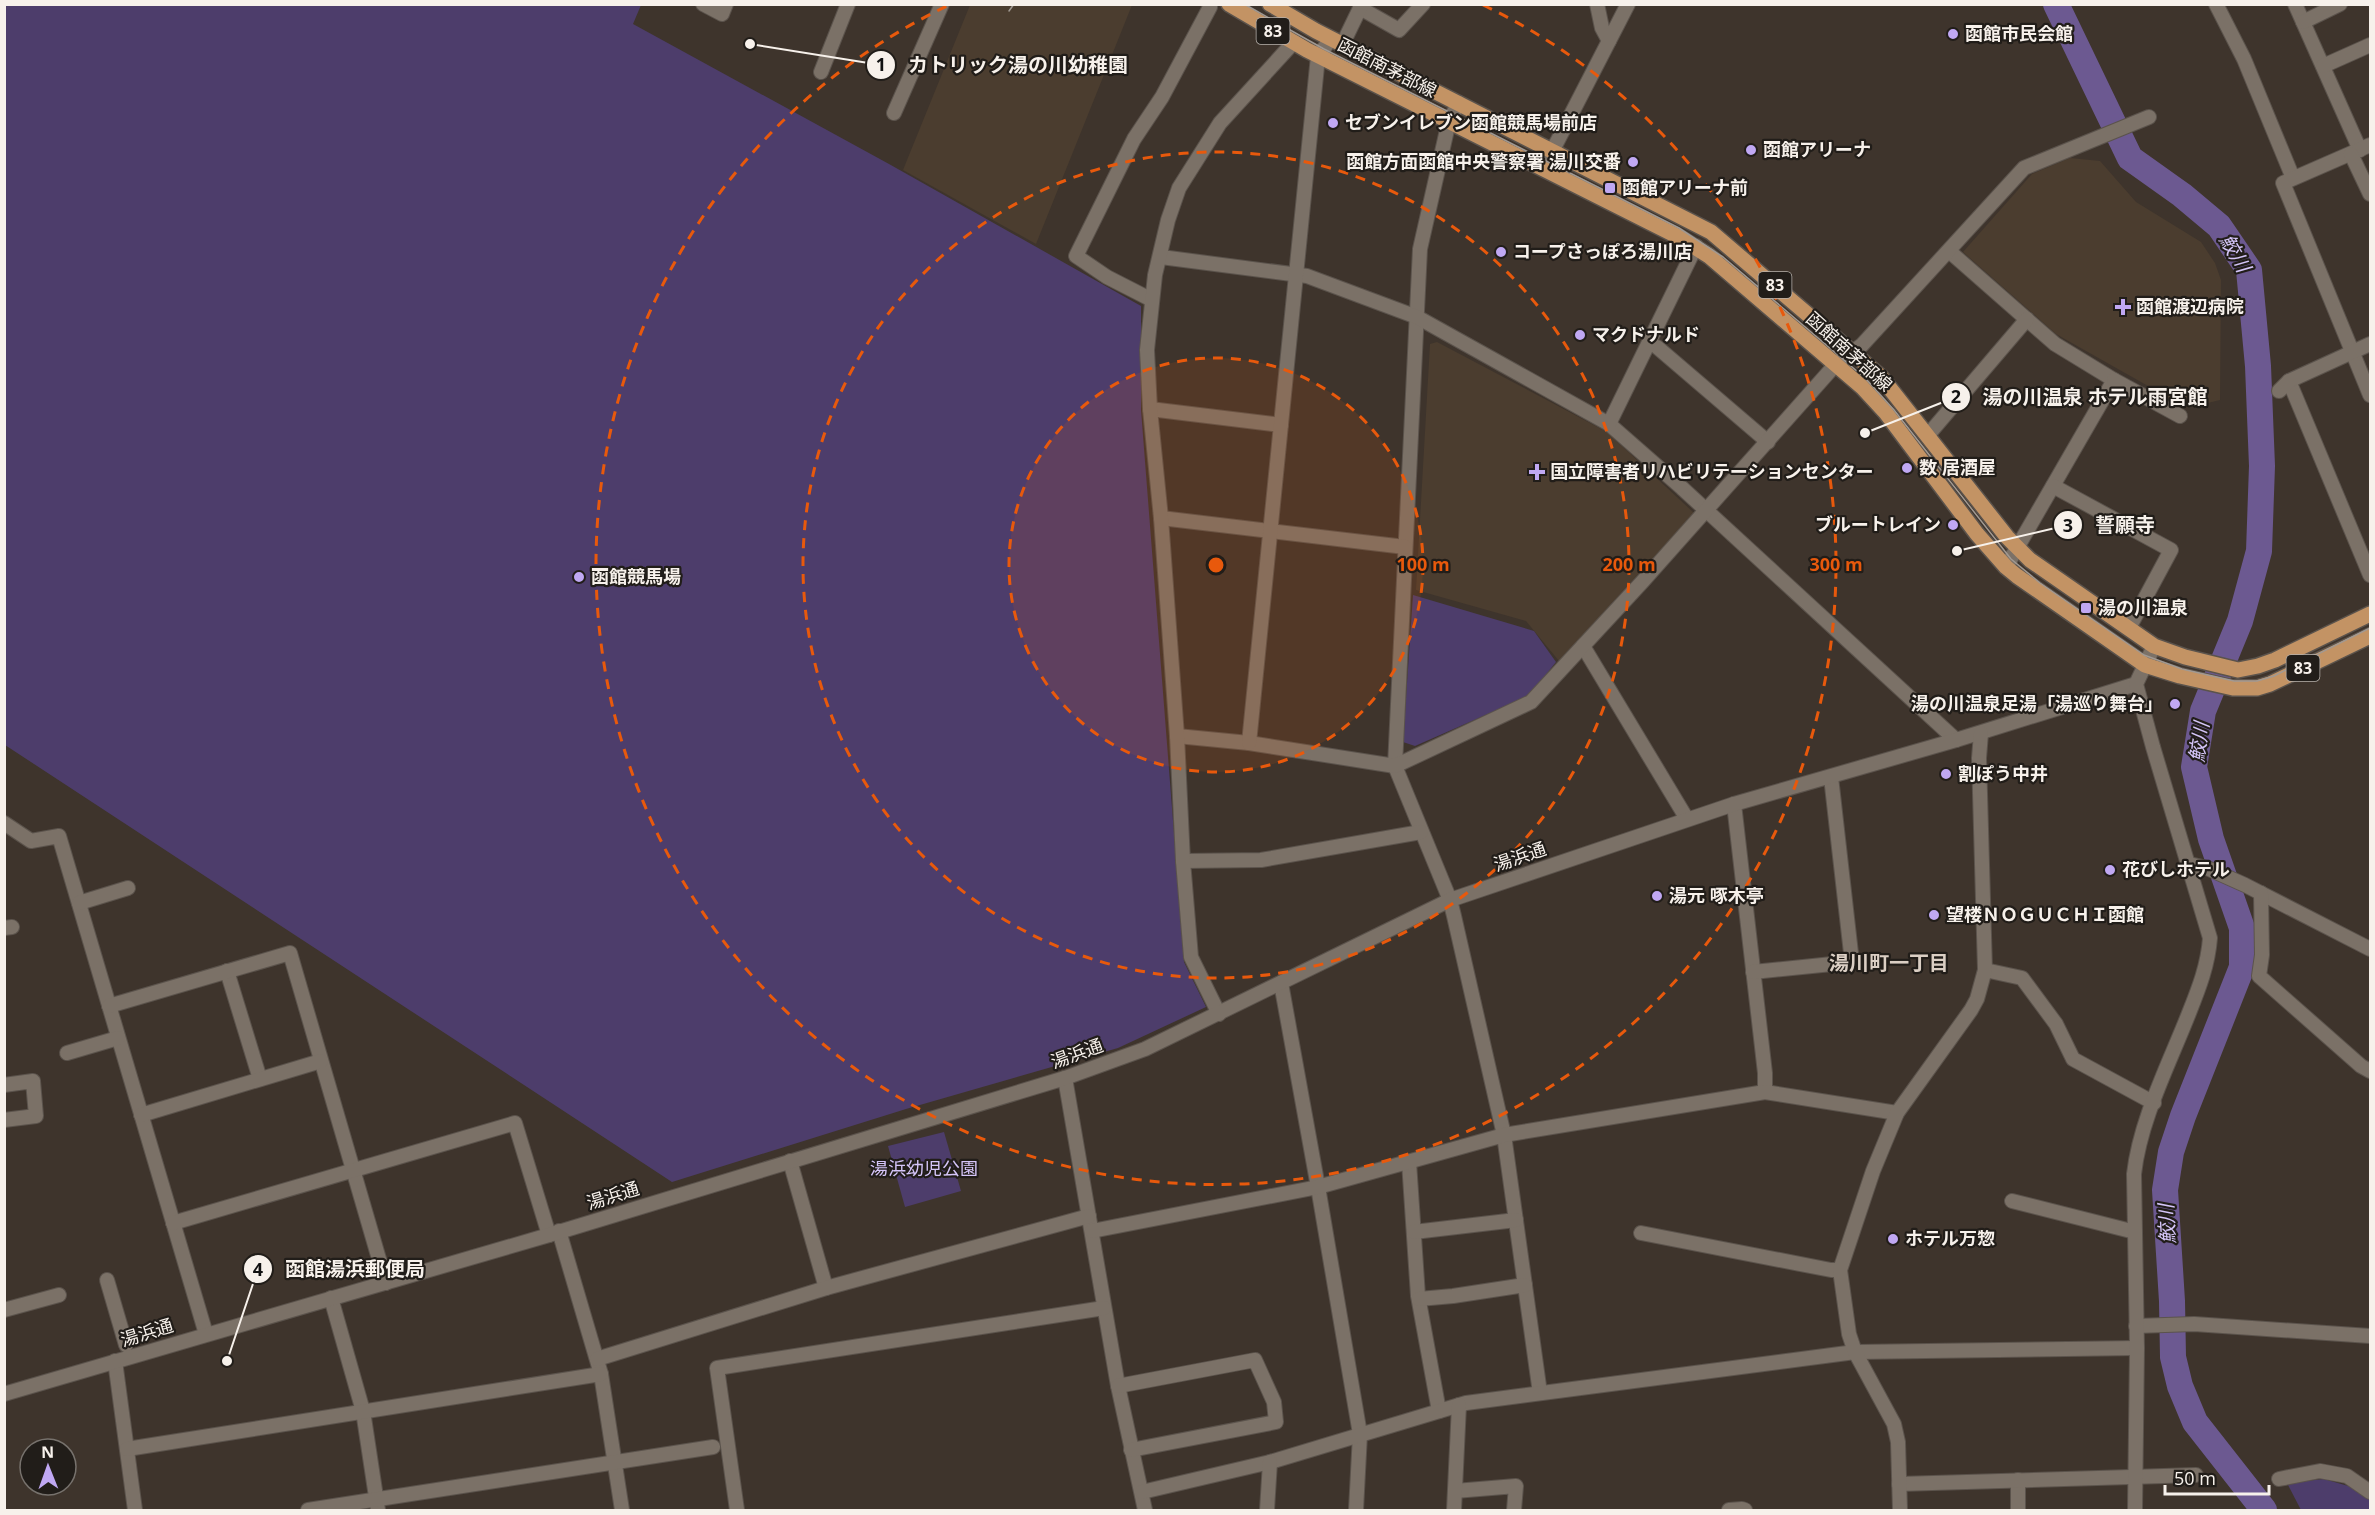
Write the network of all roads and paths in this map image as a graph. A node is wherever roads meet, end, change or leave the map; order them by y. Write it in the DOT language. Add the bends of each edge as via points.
graph roads {
  1 [pos="703,4"];
  2 [pos="726,4"];
  3 [pos="848,4"];
  4 [pos="942,4"];
  5 [pos="1229,4"];
  6 [pos="1270,4"];
  7 [pos="1423,4"];
  8 [pos="1597,4"];
  9 [pos="1628,4"];
  10 [pos="2216,4"];
  11 [pos="2295,4"];
  12 [pos="2340,4"];
  13 [pos="1361,6"];
  14 [pos="1210,7"];
  15 [pos="2303,22"];
  16 [pos="1347,35"];
  17 [pos="1331,39"];
  18 [pos="1609,41"];
  19 [pos="1293,43"];
  20 [pos="2370,45"];
  21 [pos="1318,56"];
  22 [pos="2323,66"];
  23 [pos="821,72"];
  24 [pos="1459,103"];
  25 [pos="894,113"];
  26 [pos="2149,117"];
  27 [pos="1449,121"];
  28 [pos="2360,149"];
  29 [pos="1553,150"];
  30 [pos="1543,169"];
  31 [pos="2293,178"];
  32 [pos="2370,194"];
  33 [pos="1696,246"];
  34 [pos="1949,251"];
  35 [pos="1161,257"];
  36 [pos="1297,274"];
  37 [pos="1152,300"];
  38 [pos="1417,317"];
  39 [pos="2027,319"];
  40 [pos="2370,344"];
  41 [pos="1657,347"];
  42 [pos="1854,352"];
  43 [pos="2353,352"];
  44 [pos="1836,364"];
  45 [pos="2114,380"];
  46 [pos="2370,395"];
  47 [pos="1150,409"];
  48 [pos="2180,416"];
  49 [pos="1610,424"];
  50 [pos="1281,425"];
  51 [pos="1928,435"];
  52 [pos="1768,442"];
  53 [pos="2053,486"];
  54 [pos="1706,511"];
  55 [pos="1161,518"];
  56 [pos="1270,531"];
  57 [pos="1405,547"];
  58 [pos="2017,548"];
  59 [pos="2007,567"];
  60 [pos="2370,575"];
  61 [pos="2370,614"];
  62 [pos="2129,628"];
  63 [pos="2370,636"];
  64 [pos="1583,646"];
  65 [pos="2154,646"];
  66 [pos="2145,664"];
  67 [pos="2136,684"];
  68 [pos="1981,733"];
  69 [pos="1177,736"];
  70 [pos="1956,740"];
  71 [pos="1249,743"];
  72 [pos="1395,766"];
  73 [pos="1831,777"];
  74 [pos="1734,804"];
  75 [pos="1687,819"];
  76 [pos="4,823"];
  77 [pos="1421,832"];
  78 [pos="1183,861"];
  79 [pos="2189,864"];
  80 [pos="129,888"];
  81 [pos="2261,893"];
  82 [pos="1450,900"];
  83 [pos="79,903"];
  84 [pos="2370,949"];
  85 [pos="1985,970"];
  86 [pos="227,971"];
  87 [pos="1753,972"];
  88 [pos="1281,983"];
  89 [pos="109,1006"];
  90 [pos="1219,1014"];
  91 [pos="118,1038"];
  92 [pos="67,1053"];
  93 [pos="321,1061"];
  94 [pos="2370,1071"];
  95 [pos="1065,1078"];
  96 [pos="260,1079"];
  97 [pos="4,1084"];
  98 [pos="1765,1092"];
  99 [pos="2154,1103"];
  100 [pos="1897,1113"];
  101 [pos="141,1116"];
  102 [pos="4,1119"];
  103 [pos="1504,1135"];
  104 [pos="790,1161"];
  105 [pos="1409,1162"];
  106 [pos="353,1170"];
  107 [pos="1318,1187"];
  108 [pos="2012,1202"];
  109 [pos="1089,1216"];
  110 [pos="1516,1220"];
  111 [pos="174,1222"];
  112 [pos="1092,1231"];
  113 [pos="1413,1232"];
  114 [pos="2135,1232"];
  115 [pos="554,1233"];
  116 [pos="1641,1233"];
  117 [pos="1840,1270"];
  118 [pos="107,1280"];
  119 [pos="386,1283"];
  120 [pos="1525,1285"];
  121 [pos="826,1288"];
  122 [pos="59,1294"];
  123 [pos="332,1298"];
  124 [pos="1419,1299"];
  125 [pos="5,1305"];
  126 [pos="1104,1308"];
  127 [pos="2136,1326"];
  128 [pos="206,1334"];
  129 [pos="2370,1336"];
  130 [pos="126,1345"];
  131 [pos="2137,1347"];
  132 [pos="1855,1352"];
  133 [pos="597,1359"];
  134 [pos="115,1361"];
  135 [pos="601,1374"];
  136 [pos="1118,1386"];
  137 [pos="1540,1393"];
  138 [pos="4,1394"];
  139 [pos="1460,1405"];
  140 [pos="363,1411"];
  141 [pos="1439,1411"];
  142 [pos="1360,1434"];
  143 [pos="713,1447"];
  144 [pos="127,1449"];
  145 [pos="1131,1450"];
  146 [pos="615,1462"];
  147 [pos="1270,1462"];
  148 [pos="2196,1475"];
  149 [pos="2135,1477"];
  150 [pos="2279,1479"];
  151 [pos="2018,1480"];
  152 [pos="1899,1484"];
  153 [pos="1455,1491"];
  154 [pos="1142,1492"];
  155 [pos="2370,1492"];
  156 [pos="377,1505"];
  157 [pos="135,1510"];
  158 [pos="308,1510"];
  159 [pos="622,1510"];
  160 [pos="737,1510"];
  161 [pos="1145,1510"];
  162 [pos="1267,1510"];
  163 [pos="1356,1510"];
  164 [pos="1454,1510"];
  165 [pos="1514,1510"];
  166 [pos="1729,1510"];
  167 [pos="1745,1510"];
  168 [pos="1900,1510"];
  169 [pos="2018,1510"];
  170 [pos="2135,1510"];
  1 -- 2 [label="street" via="722,14"];
  3 -- 23 [label="street"];
  4 -- 25 [label="street"];
  5 -- 19 [label="main road, 函館南茅部線 / 83"];
  6 -- 17 [label="main road, 函館南茅部線 / 83"];
  7 -- 13 [label="street" via="1399,30"];
  8 -- 18 [label="street"];
  9 -- 18 [label="street"];
  10 -- 31 [label="street" via="2244,59"];
  11 -- 15 [label="street"];
  12 -- 15 [label="street"];
  13 -- 16 [label="street"];
  14 -- 37 [label="street" via="1162,97 1134,139 1076,256"];
  15 -- 22 [label="street"];
  17 -- 21 [label="street"];
  17 -- 24 [label="main road, 函館南茅部線 / 83"];
  18 -- 29 [label="street"];
  19 -- 21 [label="main road, 函館南茅部線 / 83"];
  19 -- 35 [label="street" via="1220,123 1198,156 1179,188"];
  20 -- 22 [label="street"];
  21 -- 27 [label="main road, 函館南茅部線 / 83"];
  21 -- 36 [label="street"];
  22 -- 28 [label="street"];
  24 -- 27 [label="street"];
  24 -- 29 [label="main road, 函館南茅部線 / 83"];
  26 -- 34 [label="street" via="2024,168"];
  27 -- 30 [label="main road, 函館南茅部線 / 83"];
  27 -- 38 [label="street" via="1420,249"];
  28 -- 31 [label="street"];
  28 -- 32 [label="street"];
  29 -- 30 [label="street"];
  29 -- 42 [label="main road, 函館南茅部線 / 83" via="1711,232"];
  30 -- 33 [label="main road, 函館南茅部線 / 83"];
  31 -- 43 [label="street" via="2283,183"];
  33 -- 44 [label="main road, 函館南茅部線 / 83"];
  33 -- 49 [label="street"];
  34 -- 39 [label="street"];
  34 -- 42 [label="street"];
  35 -- 36 [label="street"];
  35 -- 37 [label="street"];
  36 -- 38 [label="street"];
  36 -- 50 [label="street"];
  37 -- 47 [label="street" via="1147,350"];
  38 -- 49 [label="street"];
  38 -- 57 [label="street"];
  39 -- 45 [label="street" via="2055,344"];
  39 -- 51 [label="street"];
  40 -- 43 [label="street"];
  41 -- 52 [label="street"];
  42 -- 44 [label="street"];
  42 -- 51 [label="main road, 函館南茅部線 / 83" via="1885,381"];
  43 -- 46 [label="street"];
  43 -- 60 [label="street" via="2284,386"];
  44 -- 52 [label="street"];
  44 -- 59 [label="main road, 函館南茅部線 / 83" via="1886,413 1977,534"];
  45 -- 48 [label="street"];
  45 -- 53 [label="street"];
  47 -- 50 [label="street"];
  47 -- 55 [label="street"];
  49 -- 54 [label="street"];
  50 -- 56 [label="street"];
  51 -- 58 [label="main road, 函館南茅部線 / 83"];
  52 -- 54 [label="street"];
  53 -- 58 [label="street"];
  53 -- 62 [label="street" via="2171,550"];
  54 -- 64 [label="street"];
  54 -- 70 [label="street"];
  55 -- 56 [label="street"];
  55 -- 69 [label="street"];
  56 -- 57 [label="street"];
  56 -- 71 [label="street"];
  57 -- 72 [label="street"];
  58 -- 59 [label="street"];
  58 -- 62 [label="main road, 函館南茅部線 / 83"];
  59 -- 66 [label="main road, 函館南茅部線 / 83"];
  61 -- 65 [label="main road, 函館南茅部線 / 83" via="2275,660 2238,670"];
  62 -- 65 [label="main road, 函館南茅部線 / 83"];
  63 -- 66 [label="main road, 函館南茅部線 / 83" via="2257,688 2233,688"];
  64 -- 72 [label="street" via="1531,702"];
  64 -- 75 [label="street"];
  65 -- 66 [label="street"];
  66 -- 67 [label="street"];
  67 -- 68 [label="street, 湯浜通"];
  67 -- 79 [label="street"];
  68 -- 70 [label="street, 湯浜通"];
  68 -- 85 [label="street"];
  69 -- 71 [label="street"];
  69 -- 78 [label="street"];
  70 -- 73 [label="street, 湯浜通"];
  71 -- 72 [label="street"];
  72 -- 77 [label="street"];
  73 -- 74 [label="street, 湯浜通"];
  73 -- 87 [label="street" via="1852,962"];
  74 -- 75 [label="street, 湯浜通"];
  74 -- 87 [label="street"];
  75 -- 82 [label="street, 湯浜通"];
  76 -- 83 [label="street" via="31,841 59,836"];
  77 -- 78 [label="street" via="1261,860"];
  77 -- 82 [label="street"];
  78 -- 90 [label="street" via="1191,957"];
  79 -- 81 [label="street" via="2207,868"];
  79 -- 99 [label="street" via="2210,938 2208,959"];
  80 -- 83 [label="street"];
  81 -- 84 [label="street"];
  81 -- 94 [label="street" via="2259,976"];
  82 -- 88 [label="street, 湯浜通"];
  82 -- 103 [label="street"];
  83 -- 89 [label="street"];
  85 -- 99 [label="street" via="2022,978 2056,1024 2073,1059"];
  85 -- 100 [label="street" via="1971,1010"];
  86 -- 89 [label="street"];
  86 -- 93 [label="street" via="290,953"];
  86 -- 96 [label="street"];
  87 -- 98 [label="street"];
  88 -- 90 [label="street, 湯浜通"];
  88 -- 107 [label="street"];
  89 -- 91 [label="street"];
  90 -- 95 [label="street, 湯浜通" via="1145,1049"];
  91 -- 92 [label="street"];
  91 -- 101 [label="street"];
  93 -- 96 [label="street"];
  93 -- 106 [label="street"];
  95 -- 104 [label="street, 湯浜通"];
  95 -- 109 [label="street"];
  96 -- 101 [label="street"];
  97 -- 102 [label="street" via="33,1081 36,1116"];
  98 -- 100 [label="street"];
  98 -- 103 [label="street"];
  99 -- 114 [label="street" via="2136,1158"];
  100 -- 117 [label="street"];
  101 -- 111 [label="street"];
  103 -- 105 [label="street"];
  103 -- 110 [label="street"];
  104 -- 115 [label="street, 湯浜通"];
  104 -- 121 [label="street"];
  105 -- 107 [label="street"];
  105 -- 113 [label="street"];
  106 -- 111 [label="street"];
  106 -- 115 [label="street" via="515,1122"];
  106 -- 119 [label="street"];
  107 -- 112 [label="street"];
  107 -- 142 [label="street"];
  108 -- 114 [label="street"];
  109 -- 112 [label="street"];
  109 -- 121 [label="street"];
  110 -- 113 [label="street"];
  110 -- 120 [label="street"];
  111 -- 128 [label="street"];
  112 -- 126 [label="street"];
  113 -- 124 [label="street"];
  114 -- 127 [label="street"];
  115 -- 119 [label="street, 湯浜通"];
  115 -- 133 [label="street"];
  116 -- 117 [label="street"];
  117 -- 132 [label="street"];
  118 -- 130 [label="street"];
  119 -- 123 [label="street, 湯浜通"];
  120 -- 124 [label="street"];
  120 -- 137 [label="street"];
  121 -- 133 [label="street"];
  122 -- 125 [label="street"];
  123 -- 128 [label="street, 湯浜通"];
  123 -- 140 [label="street"];
  124 -- 141 [label="street"];
  126 -- 136 [label="street"];
  126 -- 160 [label="street" via="717,1368"];
  127 -- 129 [label="street" via="2189,1324"];
  127 -- 131 [label="street"];
  128 -- 134 [label="street, 湯浜通"];
  131 -- 132 [label="street"];
  131 -- 149 [label="street"];
  132 -- 137 [label="street"];
  132 -- 152 [label="street" via="1894,1424"];
  133 -- 135 [label="street"];
  134 -- 138 [label="street, 湯浜通"];
  134 -- 144 [label="street"];
  135 -- 140 [label="street"];
  135 -- 146 [label="street"];
  136 -- 145 [label="street"];
  136 -- 145 [label="street" via="1255,1360 1274,1402 1276,1422"];
  137 -- 139 [label="street"];
  139 -- 141 [label="street"];
  139 -- 153 [label="street"];
  140 -- 144 [label="street"];
  140 -- 156 [label="street"];
  141 -- 142 [label="street"];
  142 -- 147 [label="street"];
  142 -- 163 [label="street"];
  143 -- 146 [label="street"];
  144 -- 157 [label="street"];
  145 -- 154 [label="street"];
  146 -- 156 [label="street"];
  146 -- 159 [label="street"];
  147 -- 154 [label="street"];
  147 -- 162 [label="street"];
  148 -- 149 [label="street"];
  149 -- 151 [label="street"];
  149 -- 170 [label="street"];
  150 -- 155 [label="street" via="2320,1472 2347,1476"];
  151 -- 152 [label="street"];
  151 -- 169 [label="street"];
  152 -- 168 [label="street"];
  153 -- 164 [label="street"];
  153 -- 165 [label="street" via="1515,1486"];
  154 -- 161 [label="street"];
  156 -- 158 [label="street"];
  166 -- 167 [label="street"];
}
